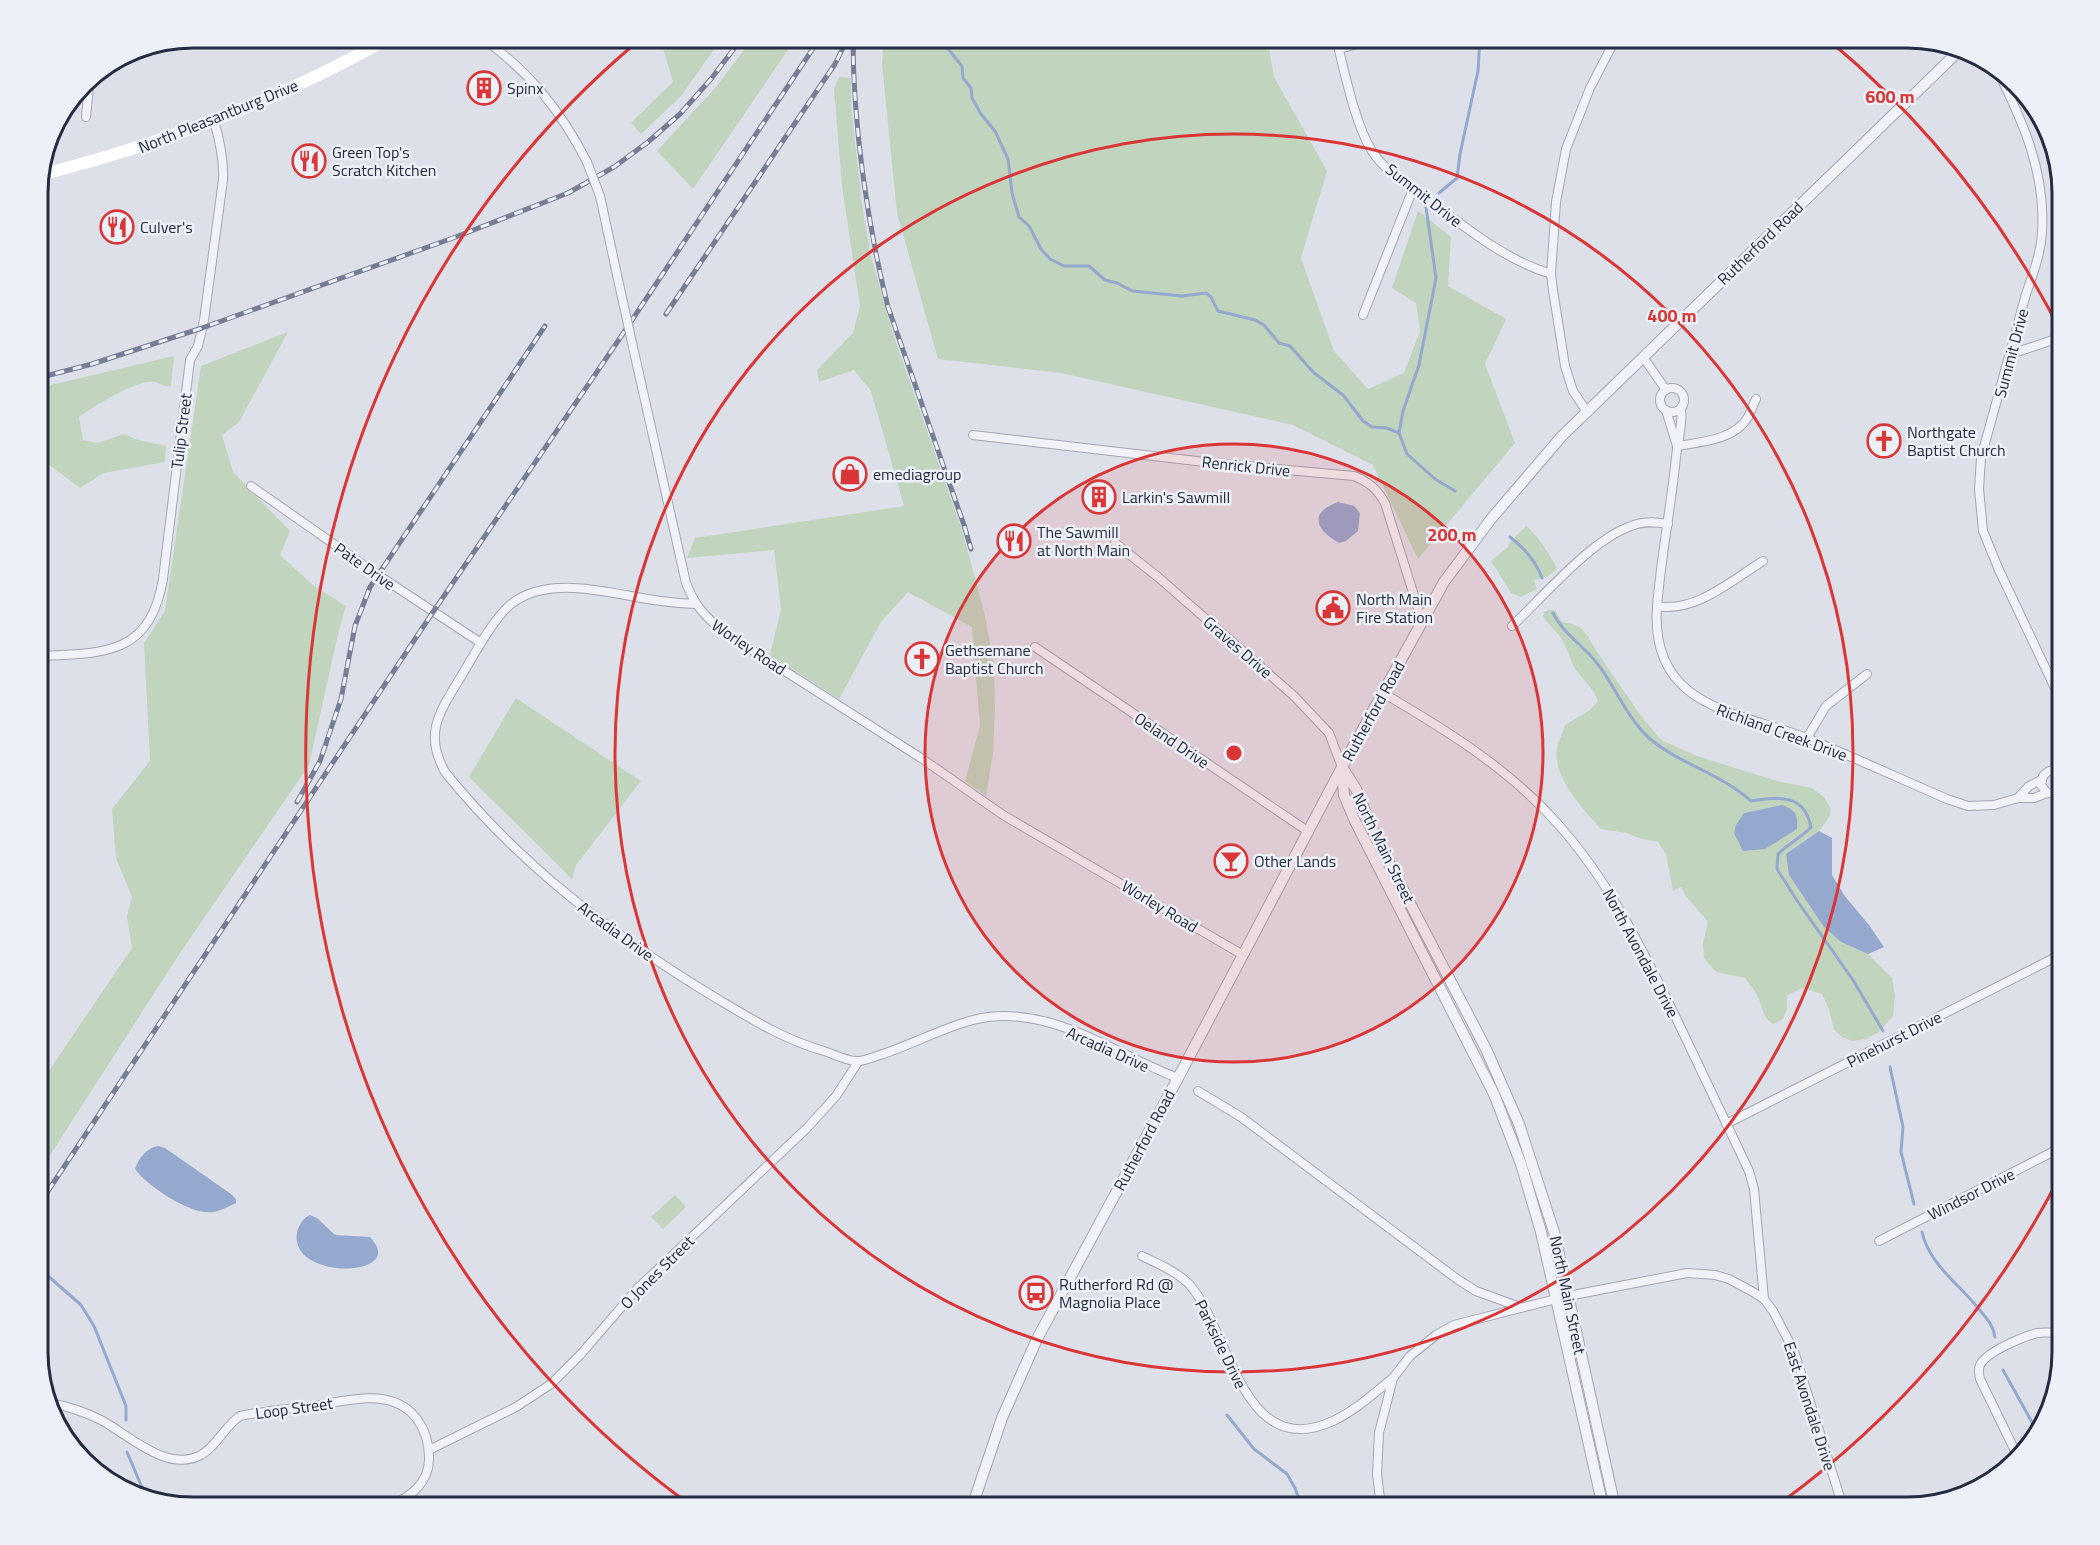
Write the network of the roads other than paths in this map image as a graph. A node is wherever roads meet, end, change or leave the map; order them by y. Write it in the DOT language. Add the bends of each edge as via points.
graph roads {
  1 [pos="370,48"];
  2 [pos="495,48"];
  3 [pos="1343,48"];
  4 [pos="1611,48"];
  5 [pos="1339,49"];
  6 [pos="1954,56"];
  7 [pos="2005,86"];
  8 [pos="88,93"];
  9 [pos="86,117"];
  10 [pos="214,122"];
  11 [pos="49,173"];
  12 [pos="1413,189"];
  13 [pos="1551,274"];
  14 [pos="1363,315"];
  15 [pos="2052,340"];
  16 [pos="2011,354"];
  17 [pos="1643,357"];
  18 [pos="1666,390"];
  19 [pos="1756,399"];
  20 [pos="1681,408"];
  21 [pos="1666,410"];
  22 [pos="1587,412"];
  23 [pos="974,435"];
  24 [pos="1677,446"];
  25 [pos="251,486"];
  26 [pos="1668,524"];
  27 [pos="1115,543"];
  28 [pos="1763,561"];
  29 [pos="695,604"];
  30 [pos="1658,606"];
  31 [pos="1422,621"];
  32 [pos="1512,626"];
  33 [pos="481,644"];
  34 [pos="1035,647"];
  35 [pos="48,655"];
  36 [pos="1867,674"];
  37 [pos="2052,682"];
  38 [pos="1383,693"];
  39 [pos="1807,738"];
  40 [pos="1342,766"];
  41 [pos="2052,770"];
  42 [pos="2041,780"];
  43 [pos="2047,793"];
  44 [pos="2052,794"];
  45 [pos="2018,798"];
  46 [pos="1309,832"];
  47 [pos="1243,955"];
  48 [pos="2052,959"];
  49 [pos="1486,1049"];
  50 [pos="1474,1056"];
  51 [pos="858,1062"];
  52 [pos="1178,1078"];
  53 [pos="1198,1091"];
  54 [pos="1726,1124"];
  55 [pos="2052,1152"];
  56 [pos="1879,1241"];
  57 [pos="1142,1256"];
  58 [pos="1568,1296"];
  59 [pos="1557,1299"];
  60 [pos="1764,1299"];
  61 [pos="1521,1308"];
  62 [pos="2052,1334"];
  63 [pos="1393,1378"];
  64 [pos="59,1406"];
  65 [pos="429,1450"];
  66 [pos="2014,1450"];
  67 [pos="405,1497"];
  68 [pos="976,1497"];
  69 [pos="1380,1497"];
  70 [pos="1601,1497"];
  71 [pos="1613,1497"];
  72 [pos="1839,1497"];
  1 -- 10 [label="main road, North Pleasantburg Drive"];
  2 -- 29 [label="street, Worley Road, bridge" via="543,92 567,124 600,196 686,583"];
  3 -- 5 [label="street"];
  4 -- 13 [label="street" via="1566,149 1556,202"];
  5 -- 12 [label="street, Summit Drive" via="1367,143"];
  6 -- 17 [label="street, Rutherford Road"];
  7 -- 16 [label="street, Summit Drive" via="2036,162 2042,198 2040,249"];
  8 -- 9 [label="street"];
  10 -- 11 [label="main road, North Pleasantburg Drive" via="134,150"];
  10 -- 35 [label="street, Tulip Street" via="221,143 223,180 204,320 190,360 163,579 156,607 139,633 120,646 95,653"];
  12 -- 13 [label="street, Summit Drive" via="1502,253"];
  12 -- 14 [label="street"];
  13 -- 22 [label="street" via="1565,366 1573,391"];
  15 -- 16 [label="street"];
  16 -- 37 [label="street, Summit Drive" via="1981,458 1980,515 1991,553"];
  17 -- 18 [label="street"];
  17 -- 22 [label="street, Rutherford Road"];
  18 -- 20 [label="street" via="1680,392 1684,401"];
  18 -- 21 [label="street, Richland Creek Drive" via="1660,400"];
  19 -- 24 [label="street" via="1747,419 1737,429 1711,440"];
  20 -- 21 [label="street" via="1676,412"];
  20 -- 24 [label="street, Richland Creek Drive" via="1683,424"];
  21 -- 24 [label="street, Richland Creek Drive"];
  22 -- 31 [label="street, Rutherford Road" via="1491,519 1444,582"];
  23 -- 31 [label="street, Renrick Drive" via="1360,478 1374,487 1384,503"];
  24 -- 26 [label="street, Richland Creek Drive"];
  25 -- 33 [label="street, Pate Drive"];
  26 -- 30 [label="street, Richland Creek Drive"];
  26 -- 32 [label="street" via="1633,525 1605,539"];
  27 -- 40 [label="street, Graves Drive" via="1294,696 1329,733"];
  28 -- 30 [label="street" via="1700,601 1671,609"];
  29 -- 33 [label="street, Arcadia Drive" via="582,588 534,593 523,596 507,609"];
  29 -- 47 [label="street, Worley Road" via="722,631 1003,815"];
  30 -- 39 [label="street, Richland Creek Drive" via="1661,653 1680,682 1707,704 1729,714"];
  31 -- 38 [label="street, Rutherford Road"];
  33 -- 51 [label="street, Arcadia Drive" via="441,710 434,735 439,760 459,789 510,845 548,879 670,970 784,1037"];
  34 -- 46 [label="street, Oeland Drive"];
  36 -- 39 [label="street" via="1826,706"];
  38 -- 40 [label="street, Rutherford Road"];
  38 -- 54 [label="street, North Avondale Drive" via="1440,726 1510,777 1581,851 1645,954"];
  39 -- 45 [label="street, Richland Creek Drive" via="1968,806 1994,805"];
  40 -- 46 [label="street, Rutherford Road"];
  40 -- 49 [label="street, North Main Street"];
  40 -- 50 [label="street, North Main Street" via="1344,795 1355,821"];
  41 -- 42 [label="street, Richland Creek Drive"];
  42 -- 43 [label="street"];
  42 -- 45 [label="street, Richland Creek Drive"];
  43 -- 44 [label="street, Richland Creek Drive"];
  43 -- 45 [label="street, Richland Creek Drive"];
  46 -- 47 [label="street, Rutherford Road"];
  47 -- 52 [label="street, Rutherford Road"];
  48 -- 54 [label="street, Pinehurst Drive"];
  49 -- 50 [label="street"];
  49 -- 58 [label="street, North Main Street" via="1541,1186"];
  50 -- 59 [label="street, North Main Street" via="1494,1094 1521,1164"];
  51 -- 52 [label="street, Arcadia Drive" via="972,1020 1001,1016 1049,1023 1089,1036"];
  51 -- 65 [label="street, O Jones Street" via="836,1096 807,1128 637,1289 551,1384 516,1407"];
  52 -- 68 [label="street, Rutherford Road" via="1037,1339 1002,1418"];
  53 -- 61 [label="street" via="1241,1117 1457,1279 1476,1291"];
  54 -- 60 [label="street, North Avondale Drive" via="1754,1189"];
  55 -- 56 [label="street, Windsor Drive"];
  57 -- 63 [label="street, Parkside Drive" via="1176,1273 1200,1298 1246,1396 1273,1422 1298,1429 1322,1425 1352,1410"];
  58 -- 59 [label="street, East Avondale Drive"];
  58 -- 60 [label="street, East Avondale Drive" via="1687,1273 1729,1279"];
  58 -- 71 [label="street, North Main Street"];
  59 -- 61 [label="street, East Avondale Drive"];
  59 -- 70 [label="street, North Main Street"];
  60 -- 72 [label="street, East Avondale Drive" via="1794,1351"];
  61 -- 63 [label="street, East Avondale Drive" via="1444,1330 1410,1356"];
  62 -- 66 [label="street" via="2024,1337 1980,1364 1980,1379"];
  63 -- 69 [label="street" via="1379,1433"];
  64 -- 65 [label="street, Loop Street" via="86,1413 151,1450 181,1460 209,1449 240,1416 359,1398 389,1400 412,1413 425,1434"];
  65 -- 67 [label="street" via="424,1480"];
}
